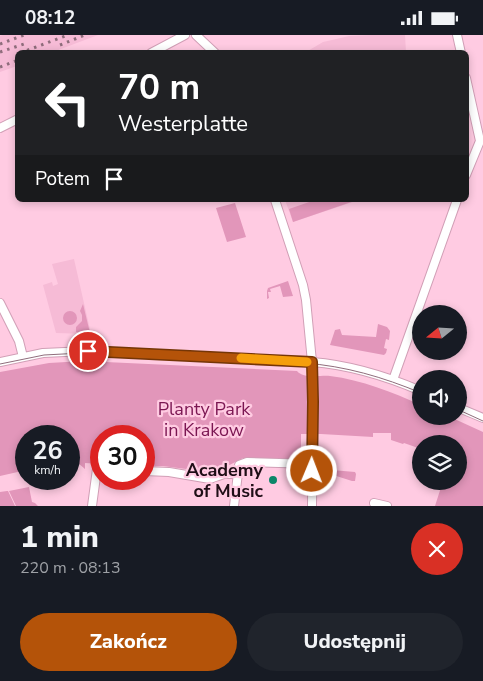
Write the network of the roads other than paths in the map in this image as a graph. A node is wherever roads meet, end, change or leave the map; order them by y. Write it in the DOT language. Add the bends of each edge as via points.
graph roads {
  1 [pos="185,35"];
  2 [pos="196,35"];
  3 [pos="457,35"];
  4 [pos="156,50"];
  5 [pos="212,50"];
  6 [pos="460,50"];
  7 [pos="469,91"];
  8 [pos="15,121"];
  9 [pos="0,129"];
  10 [pos="481,140"];
  11 [pos="469,168"];
  12 [pos="276,202"];
  13 [pos="456,202"];
  14 [pos="0,303"];
  15 [pos="23,357"];
  16 [pos="0,361"];
  17 [pos="312,362"];
  18 [pos="393,380"];
  19 [pos="412,387"];
  20 [pos="467,411"];
  21 [pos="483,418"];
  22 [pos="312,464"];
  23 [pos="155,471"];
  24 [pos="238,474"];
  25 [pos="94,490"];
  26 [pos="374,503"];
  27 [pos="92,506"];
  28 [pos="234,506"];
  29 [pos="312,506"];
  30 [pos="387,506"];
  1 -- 4 [label="street"];
  2 -- 5 [label="street"];
  3 -- 6 [label="street"];
  7 -- 10 [label="street"];
  8 -- 9 [label="street"];
  10 -- 11 [label="street"];
  12 -- 17 [label="street" via="304,285"];
  13 -- 18 [label="street"];
  14 -- 15 [label="street"];
  15 -- 16 [label="street"];
  15 -- 17 [label="street" via="88,351"];
  17 -- 18 [label="street" via="342,365"];
  17 -- 22 [label="street"];
  18 -- 19 [label="street"];
  20 -- 21 [label="street"];
  22 -- 24 [label="street" via="247,462 239,465"];
  22 -- 29 [label="street"];
  23 -- 24 [label="street" via="210,479"];
  24 -- 28 [label="street"];
  25 -- 27 [label="street"];
  26 -- 30 [label="street"];
}
